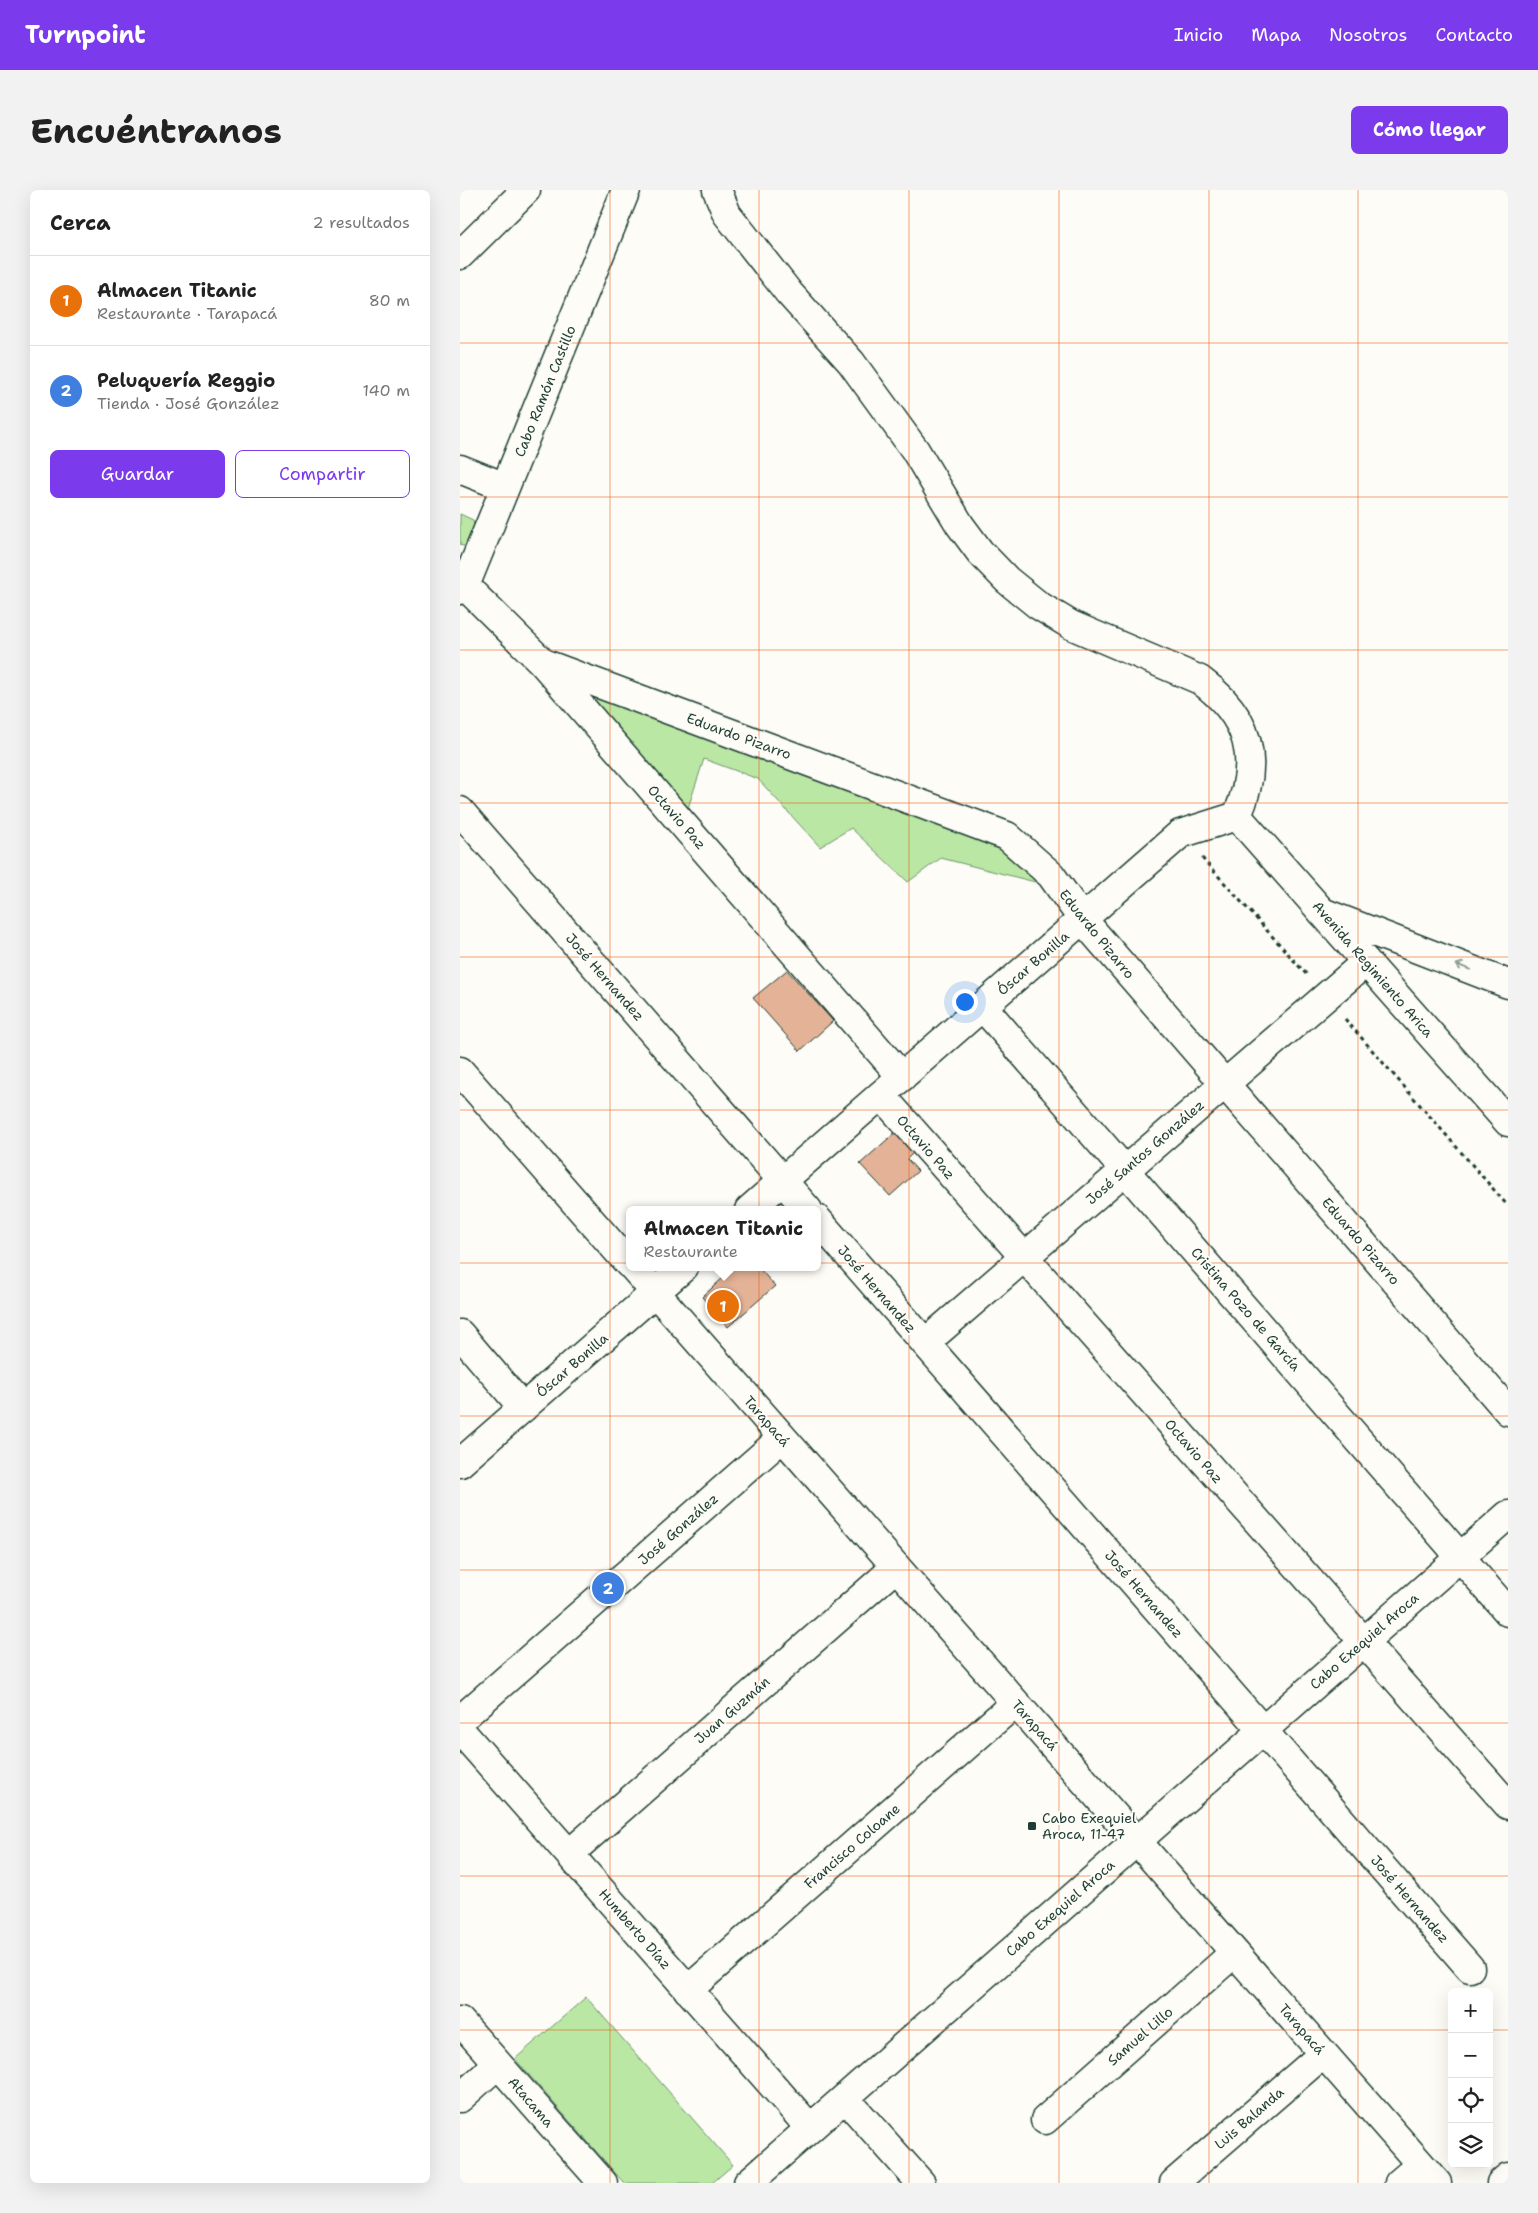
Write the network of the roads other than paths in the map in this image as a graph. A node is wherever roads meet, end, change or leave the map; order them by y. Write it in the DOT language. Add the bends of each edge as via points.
graph roads {
  1 [pos="526,190"];
  2 [pos="626,190"];
  3 [pos="717,190"];
  4 [pos="460,255"];
  5 [pos="460,469"];
  6 [pos="506,487"];
  7 [pos="462,588"];
  8 [pos="542,663"];
  9 [pos="460,811"];
  10 [pos="1237,816"];
  11 [pos="1322,912"];
  12 [pos="1082,920"];
  13 [pos="1366,962"];
  14 [pos="1508,984"];
  15 [pos="983,1007"];
  16 [pos="460,1071"];
  17 [pos="902,1077"];
  18 [pos="1224,1084"];
  19 [pos="881,1095"];
  20 [pos="1508,1122"];
  21 [pos="1125,1170"];
  22 [pos="783,1180"];
  23 [pos="754,1206"];
  24 [pos="805,1206"];
  25 [pos="821,1224"];
  26 [pos="1024,1257"];
  27 [pos="626,1261"];
  28 [pos="636,1271"];
  29 [pos="679,1271"];
  30 [pos="654,1292"];
  31 [pos="460,1334"];
  32 [pos="925,1343"];
  33 [pos="524,1408"];
  34 [pos="1508,1411"];
  35 [pos="782,1438"];
  36 [pos="460,1463"];
  37 [pos="1508,1515"];
  38 [pos="1460,1557"];
  39 [pos="896,1567"];
  40 [pos="1508,1612"];
  41 [pos="1363,1642"];
  42 [pos="1015,1703"];
  43 [pos="460,1720"];
  44 [pos="460,1730"];
  45 [pos="1263,1730"];
  46 [pos="1508,1806"];
  47 [pos="1137,1841"];
  48 [pos="569,1854"];
  49 [pos="1234,1953"];
  50 [pos="1470,1968"];
  51 [pos="688,1990"];
  52 [pos="460,2021"];
  53 [pos="1323,2054"];
  54 [pos="498,2064"];
  55 [pos="460,2098"];
  56 [pos="845,2098"];
  57 [pos="1045,2120"];
  58 [pos="810,2128"];
  59 [pos="1428,2174"];
  60 [pos="1508,2177"];
  61 [pos="603,2183"];
  62 [pos="748,2183"];
  63 [pos="921,2183"];
  64 [pos="1174,2183"];
  65 [pos="1400,2183"];
  66 [pos="1501,2183"];
  1 -- 4 [label="street"];
  2 -- 6 [label="street, Cabo Ramón Castillo"];
  3 -- 10 [label="street" via="727,214 789,292 851,362 915,450 960,525 1007,580 1071,625 1200,680 1218,693 1243,729 1251,764 1244,800"];
  5 -- 6 [label="street"];
  6 -- 7 [label="street, Cabo Ramón Castillo"];
  7 -- 8 [label="street, Octavio Paz"];
  8 -- 12 [label="street, Eduardo Pizarro" via="1007,836 1051,875"];
  8 -- 17 [label="street, Octavio Paz"];
  9 -- 22 [label="street, José Hernandez"];
  10 -- 11 [label="street, Avenida Regimiento Arica"];
  10 -- 12 [label="street, Óscar Bonilla" via="1180,834"];
  11 -- 13 [label="street, Avenida Regimiento Arica"];
  14 -- 11 [label="street, one-way"];
  12 -- 15 [label="street, Óscar Bonilla"];
  12 -- 18 [label="street, Eduardo Pizarro"];
  13 -- 18 [label="street, José Santos González"];
  13 -- 20 [label="street, Avenida Regimiento Arica"];
  15 -- 17 [label="street, Óscar Bonilla"];
  15 -- 21 [label="street, Cristina Pozo de García"];
  16 -- 27 [label="street"];
  17 -- 19 [label="street, Óscar Bonilla"];
  18 -- 21 [label="street, José Santos González"];
  18 -- 34 [label="street, Eduardo Pizarro"];
  19 -- 22 [label="street, Óscar Bonilla"];
  19 -- 26 [label="street, Octavio Paz"];
  21 -- 26 [label="street, José Santos González"];
  21 -- 38 [label="street, Cristina Pozo de García"];
  22 -- 23 [label="street, Óscar Bonilla"];
  22 -- 24 [label="street, José Hernandez"];
  25 -- 32 [label="street, José Hernandez"];
  26 -- 32 [label="street, José Santos González"];
  26 -- 41 [label="street, Octavio Paz"];
  28 -- 30 [label="street, Tarapacá"];
  29 -- 30 [label="street, Óscar Bonilla"];
  30 -- 33 [label="street, Óscar Bonilla"];
  30 -- 35 [label="street, Tarapacá"];
  31 -- 33 [label="street"];
  32 -- 45 [label="street, José Hernandez"];
  33 -- 36 [label="street, Óscar Bonilla"];
  35 -- 39 [label="street, Tarapacá"];
  35 -- 43 [label="street, José González"];
  37 -- 38 [label="street, Cabo Exequiel Aroca"];
  38 -- 40 [label="street, Cristina Pozo de García"];
  38 -- 41 [label="street, Cabo Exequiel Aroca"];
  39 -- 42 [label="street, Tarapacá"];
  39 -- 48 [label="street, Juan Guzmán"];
  41 -- 45 [label="street, Cabo Exequiel Aroca"];
  41 -- 46 [label="street, Octavio Paz"];
  42 -- 47 [label="street, Tarapacá"];
  42 -- 51 [label="street, Francisco Coloane"];
  44 -- 48 [label="street, Humberto Díaz"];
  45 -- 47 [label="street, Cabo Exequiel Aroca"];
  45 -- 50 [label="street, José Hernandez"];
  47 -- 49 [label="street, Tarapacá"];
  47 -- 56 [label="street, Cabo Exequiel Aroca"];
  48 -- 51 [label="street, Humberto Díaz"];
  49 -- 53 [label="street, Tarapacá"];
  49 -- 57 [label="street, Samuel Lillo"];
  51 -- 58 [label="street, Humberto Díaz"];
  52 -- 54 [label="street, Atacama"];
  53 -- 59 [label="street, Tarapacá"];
  53 -- 64 [label="street, Luis Balanda"];
  54 -- 55 [label="street"];
  54 -- 61 [label="street, Atacama"];
  56 -- 58 [label="street, Cabo Exequiel Aroca"];
  56 -- 63 [label="street"];
  58 -- 62 [label="street, Cabo Exequiel Aroca"];
  59 -- 65 [label="street"];
  60 -- 66 [label="street"];
}
